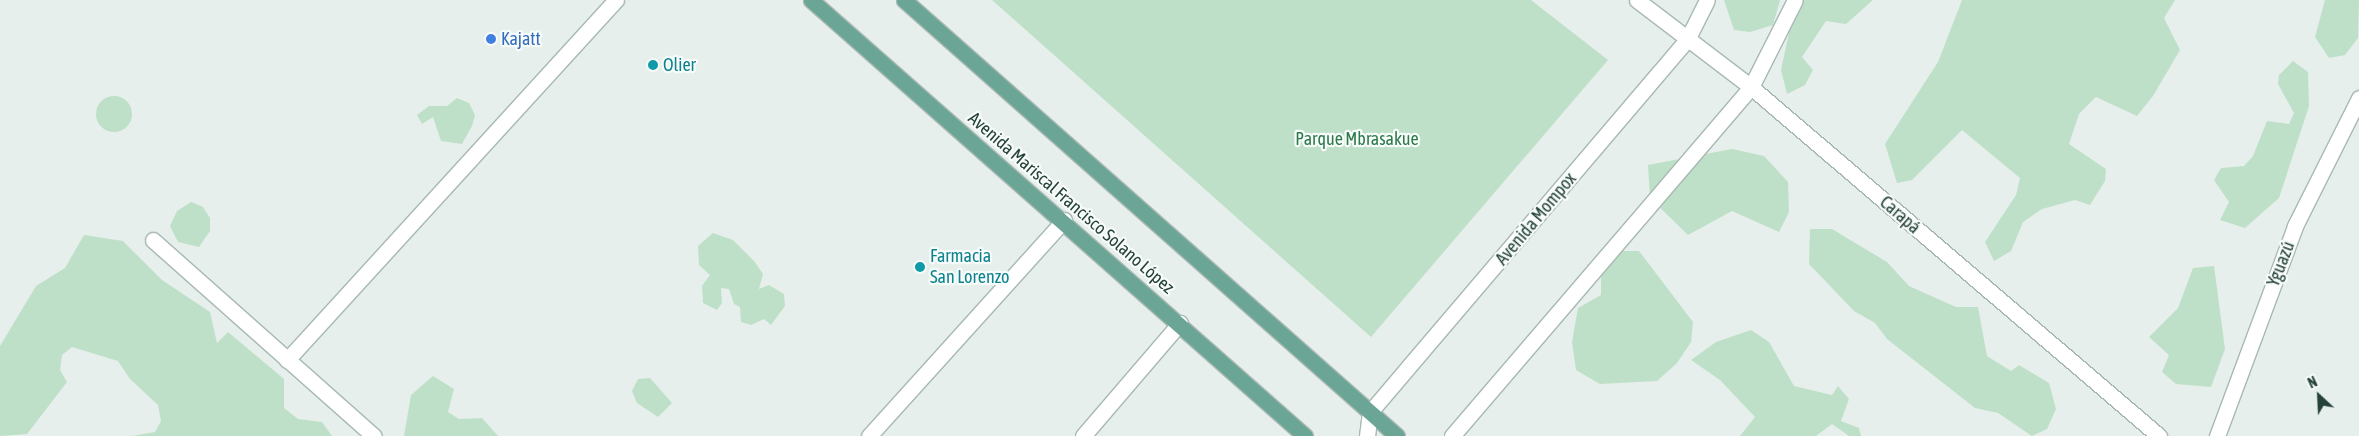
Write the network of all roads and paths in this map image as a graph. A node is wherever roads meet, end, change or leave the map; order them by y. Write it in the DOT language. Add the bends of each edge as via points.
graph roads {
  1 [pos="616,0"];
  2 [pos="811,0"];
  3 [pos="904,0"];
  4 [pos="1637,0"];
  5 [pos="1708,0"];
  6 [pos="1795,0"];
  7 [pos="1688,38"];
  8 [pos="1751,87"];
  9 [pos="2359,98"];
  10 [pos="1064,220"];
  11 [pos="153,240"];
  12 [pos="1180,324"];
  13 [pos="287,360"];
  14 [pos="1370,412"];
  15 [pos="374,436"];
  16 [pos="869,436"];
  17 [pos="1083,436"];
  18 [pos="1305,436"];
  19 [pos="1367,436"];
  20 [pos="1397,436"];
  21 [pos="1452,436"];
  22 [pos="2158,436"];
  23 [pos="2216,436"];
  1 -- 13 [label="street"];
  2 -- 10 [label="main road, Avenida Mariscal Francisco Solano López"];
  3 -- 14 [label="main road"];
  4 -- 7 [label="street, Carapá"];
  5 -- 7 [label="street, Avenida Mompox"];
  6 -- 8 [label="street"];
  7 -- 8 [label="street, Carapá"];
  7 -- 14 [label="street, Avenida Mompox"];
  8 -- 21 [label="street"];
  8 -- 22 [label="street, Carapá"];
  9 -- 23 [label="street, Yguazú" via="2295,226"];
  10 -- 12 [label="main road, Avenida Mariscal Francisco Solano López"];
  10 -- 16 [label="street"];
  11 -- 13 [label="street"];
  12 -- 17 [label="street"];
  12 -- 18 [label="main road, Avenida Mariscal Francisco Solano López"];
  13 -- 15 [label="street"];
  14 -- 19 [label="street"];
  14 -- 20 [label="main road"];
}
